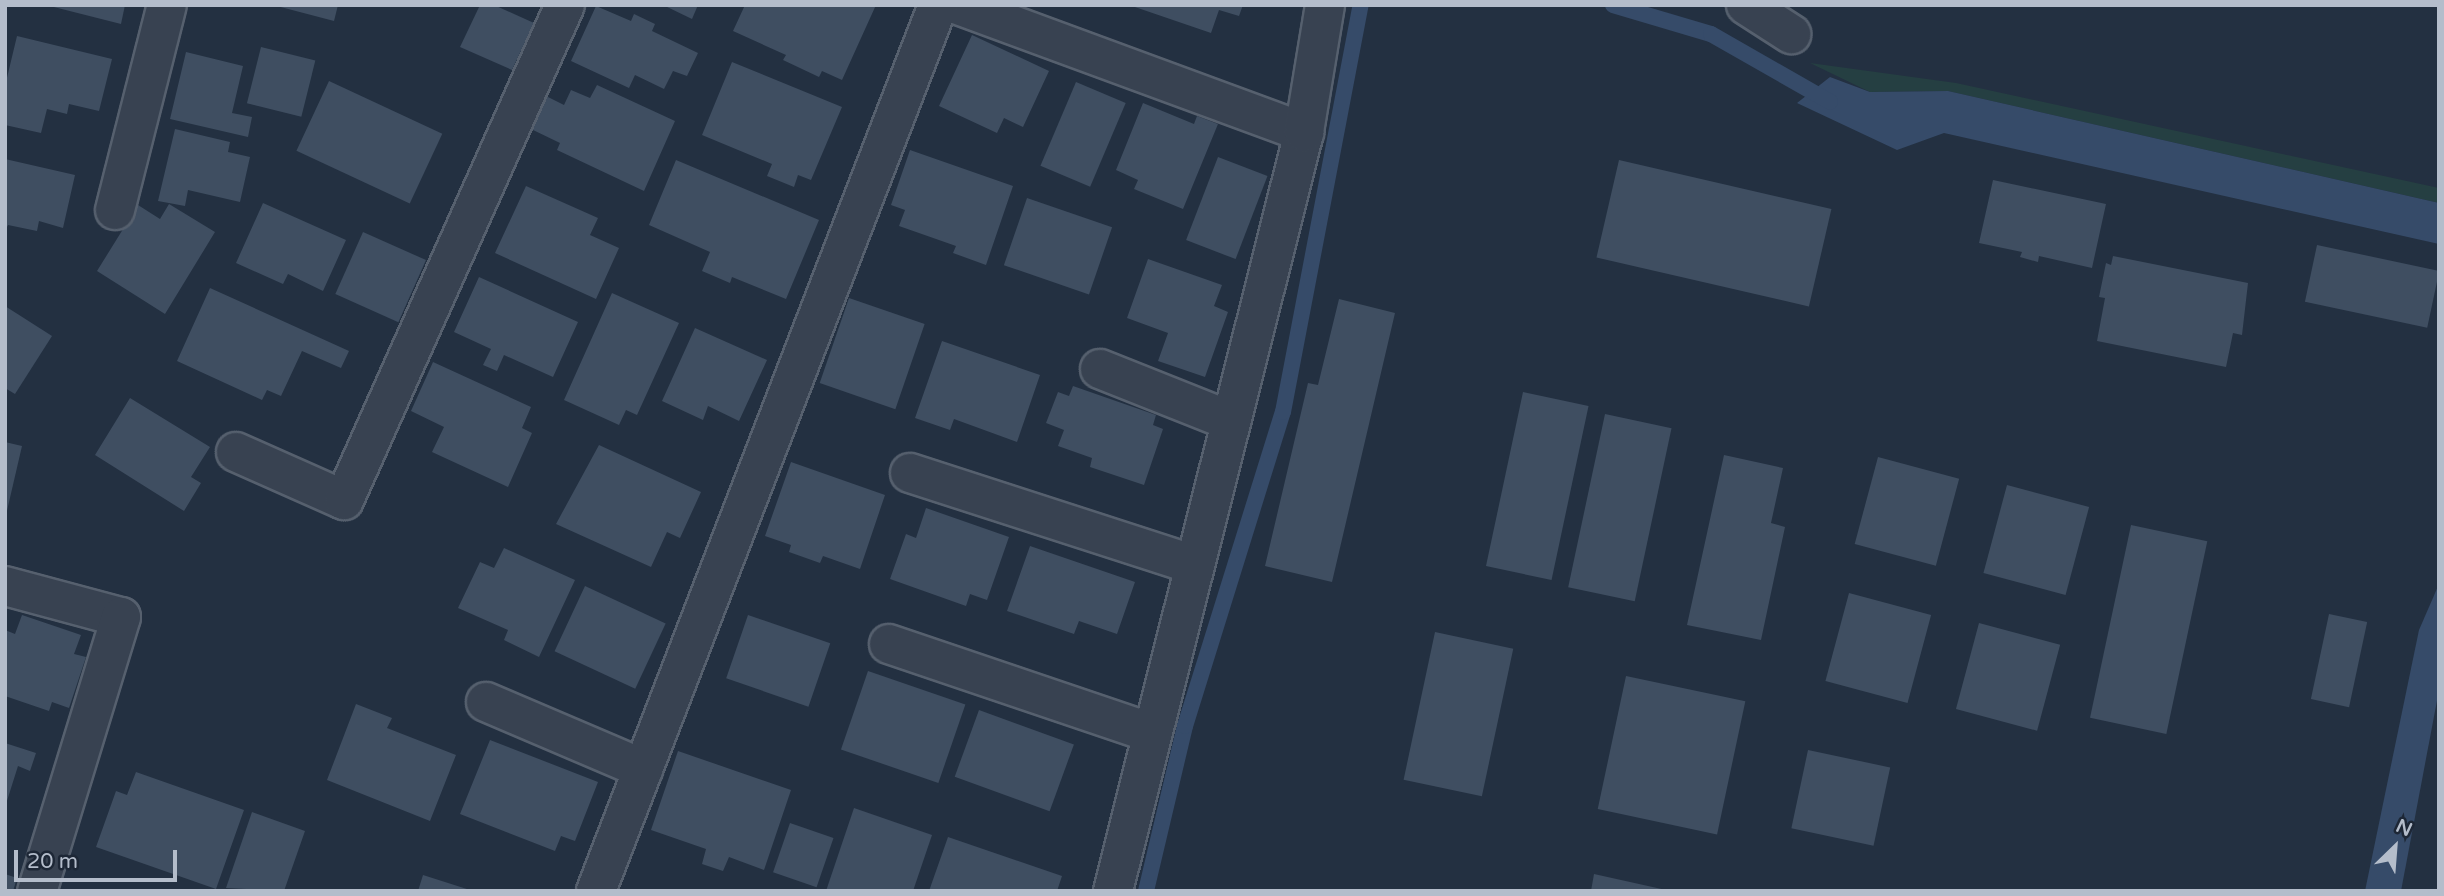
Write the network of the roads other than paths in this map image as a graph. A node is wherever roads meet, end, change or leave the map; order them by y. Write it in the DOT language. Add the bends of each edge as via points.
graph roads {
  1 [pos="167,5"];
  2 [pos="565,5"];
  3 [pos="938,5"];
  4 [pos="958,5"];
  5 [pos="1325,5"];
  6 [pos="1746,5"];
  7 [pos="1791,34"];
  8 [pos="1304,132"];
  9 [pos="115,210"];
  10 [pos="1100,369"];
  11 [pos="1231,421"];
  12 [pos="236,452"];
  13 [pos="910,473"];
  14 [pos="1195,565"];
  15 [pos="5,586"];
  16 [pos="889,644"];
  17 [pos="486,702"];
  18 [pos="1152,733"];
  19 [pos="643,769"];
  20 [pos="37,891"];
  21 [pos="596,891"];
  22 [pos="1113,891"];
  1 -- 9 [label="street"];
  2 -- 12 [label="street" via="344,500"];
  3 -- 19 [label="street"];
  4 -- 8 [label="street"];
  5 -- 8 [label="street"];
  6 -- 7 [label="street"];
  8 -- 11 [label="street"];
  10 -- 11 [label="street"];
  11 -- 14 [label="street"];
  13 -- 14 [label="street"];
  14 -- 18 [label="street"];
  15 -- 20 [label="street" via="121,617"];
  16 -- 18 [label="street"];
  17 -- 19 [label="street"];
  18 -- 22 [label="street"];
  19 -- 21 [label="street"];
}
